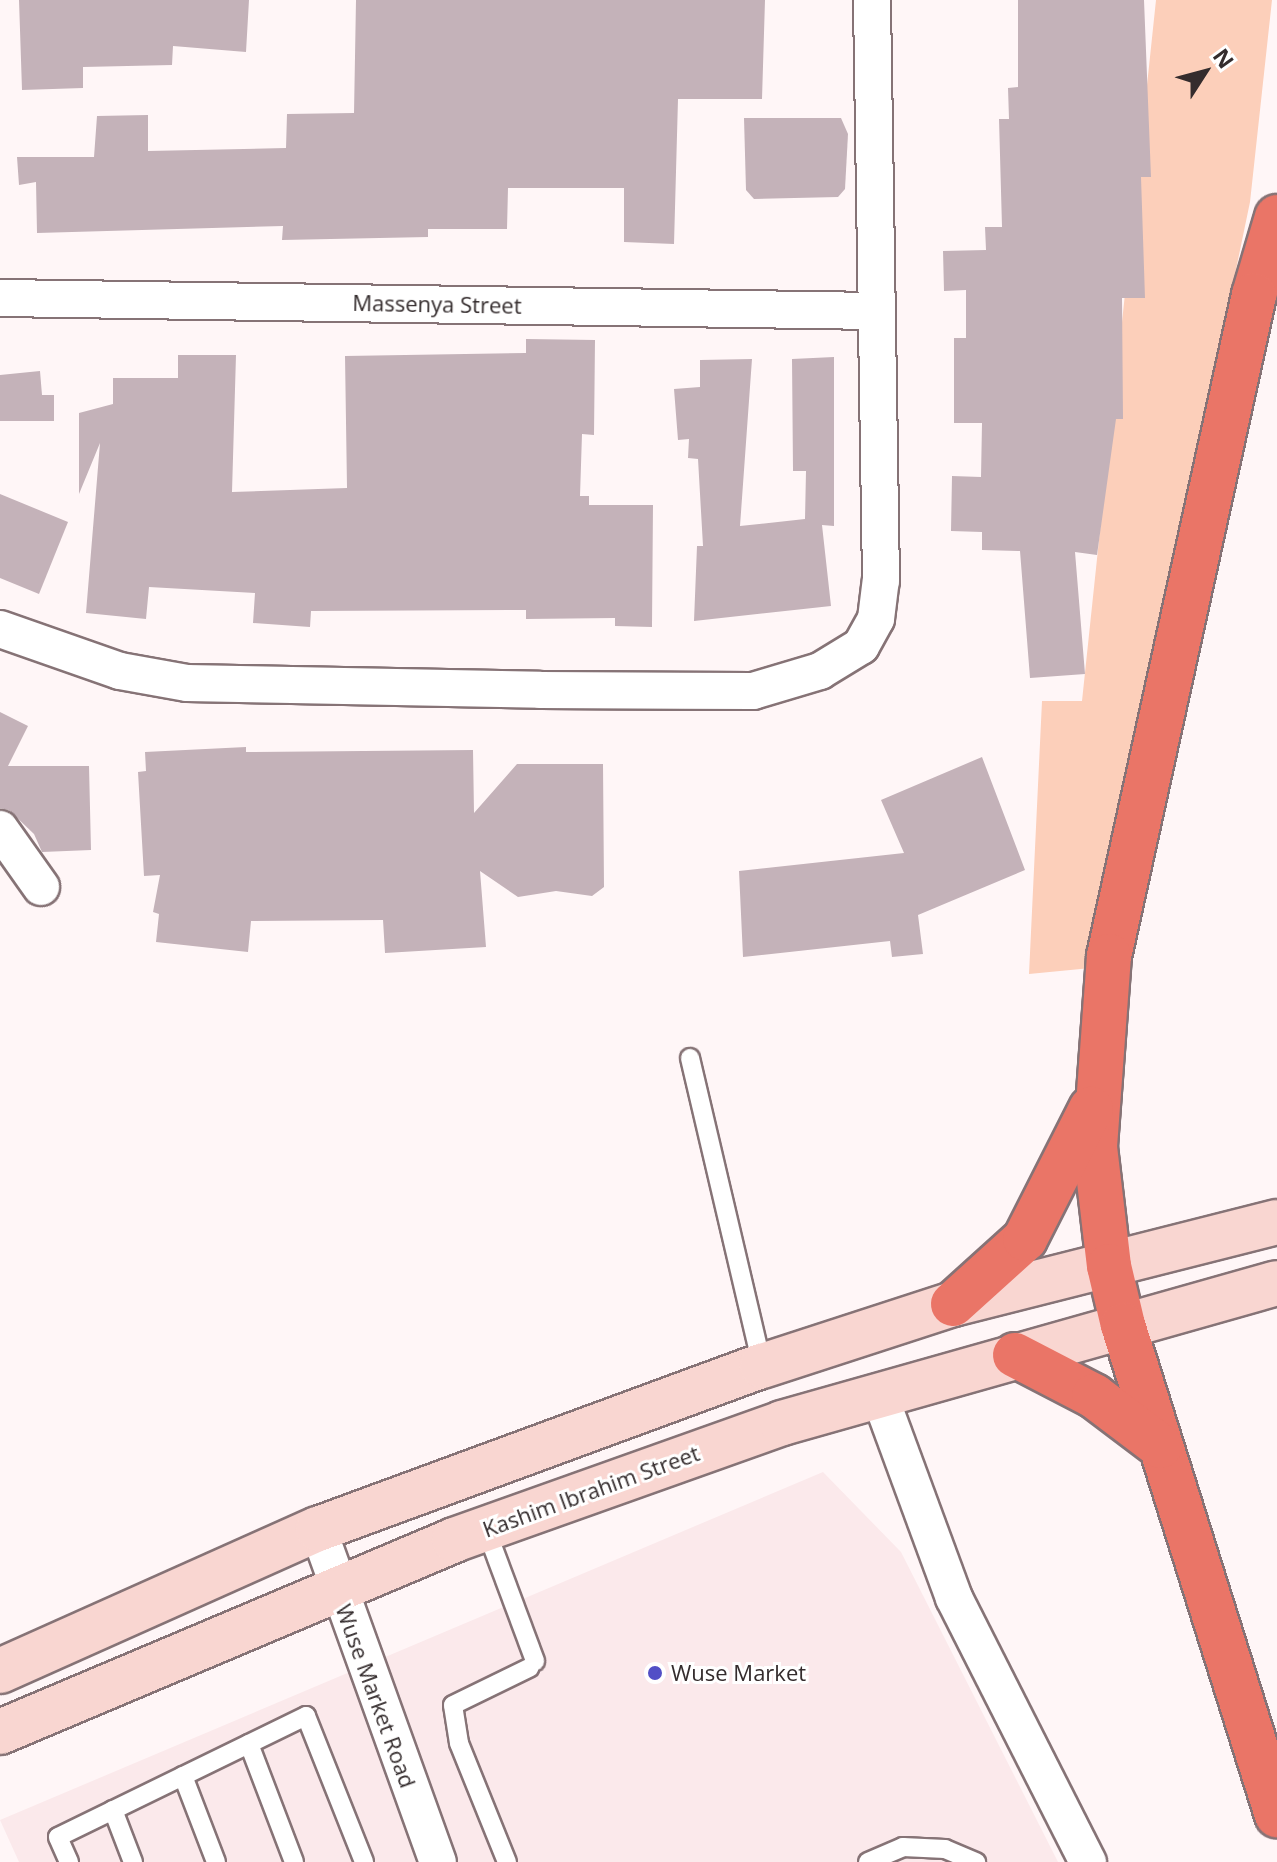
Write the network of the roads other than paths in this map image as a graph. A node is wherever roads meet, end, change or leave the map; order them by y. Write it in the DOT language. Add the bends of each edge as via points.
graph roads {
  1 [pos="872,0"];
  2 [pos="1277,217"];
  3 [pos="0,298"];
  4 [pos="875,311"];
  5 [pos="0,629"];
  6 [pos="0,829"];
  7 [pos="41,887"];
  8 [pos="690,1058"];
  9 [pos="1095,1100"];
  10 [pos="1277,1222"];
  11 [pos="1109,1266"];
  12 [pos="1277,1283"];
  13 [pos="953,1304"];
  14 [pos="1123,1325"];
  15 [pos="1015,1355"];
  16 [pos="762,1366"];
  17 [pos="879,1394"];
  18 [pos="1160,1446"];
  19 [pos="318,1529"];
  20 [pos="486,1529"];
  21 [pos="336,1588"];
  22 [pos="0,1671"];
  23 [pos="0,1732"];
  24 [pos="249,1744"];
  25 [pos="183,1776"];
  26 [pos="113,1810"];
  27 [pos="1277,1815"];
  28 [pos="436,1861"];
  29 [pos="69,1862"];
  30 [pos="133,1862"];
  31 [pos="216,1862"];
  32 [pos="294,1862"];
  33 [pos="364,1862"];
  34 [pos="507,1862"];
  35 [pos="868,1862"];
  36 [pos="976,1862"];
  37 [pos="1088,1862"];
  1 -- 4 [label="street"];
  2 -- 9 [label="highway" via="1254,295 1109,956"];
  3 -- 4 [label="street, Massenya Street"];
  4 -- 5 [label="street" via="881,581 876,619 861,646 820,671 753,691 187,683 120,671"];
  6 -- 7 [label="street"];
  8 -- 16 [label="lane"];
  9 -- 11 [label="highway"];
  9 -- 13 [label="highway" via="1025,1239"];
  10 -- 11 [label="main road"];
  11 -- 13 [label="main road"];
  11 -- 14 [label="highway"];
  12 -- 14 [label="main road, Kashim Ibrahim Street"];
  13 -- 16 [label="main road"];
  14 -- 15 [label="main road, Kashim Ibrahim Street"];
  14 -- 18 [label="highway"];
  15 -- 17 [label="main road, Kashim Ibrahim Street"];
  15 -- 18 [label="highway" via="1094,1396"];
  16 -- 19 [label="main road"];
  17 -- 20 [label="main road, Kashim Ibrahim Street"];
  17 -- 37 [label="street" via="954,1598"];
  18 -- 27 [label="highway"];
  19 -- 21 [label="street, Wuse Market Road"];
  19 -- 22 [label="main road"];
  20 -- 21 [label="main road, Kashim Ibrahim Street"];
  20 -- 34 [label="lane" via="532,1664 453,1705 459,1743"];
  21 -- 23 [label="main road, Kashim Ibrahim Street"];
  21 -- 28 [label="street, Wuse Market Road"];
  24 -- 25 [label="lane"];
  24 -- 32 [label="lane"];
  24 -- 33 [label="lane" via="306,1716"];
  25 -- 26 [label="lane"];
  25 -- 31 [label="lane"];
  26 -- 29 [label="lane" via="58,1837"];
  26 -- 30 [label="lane"];
  35 -- 36 [label="lane" via="903,1847 945,1849"];
}
